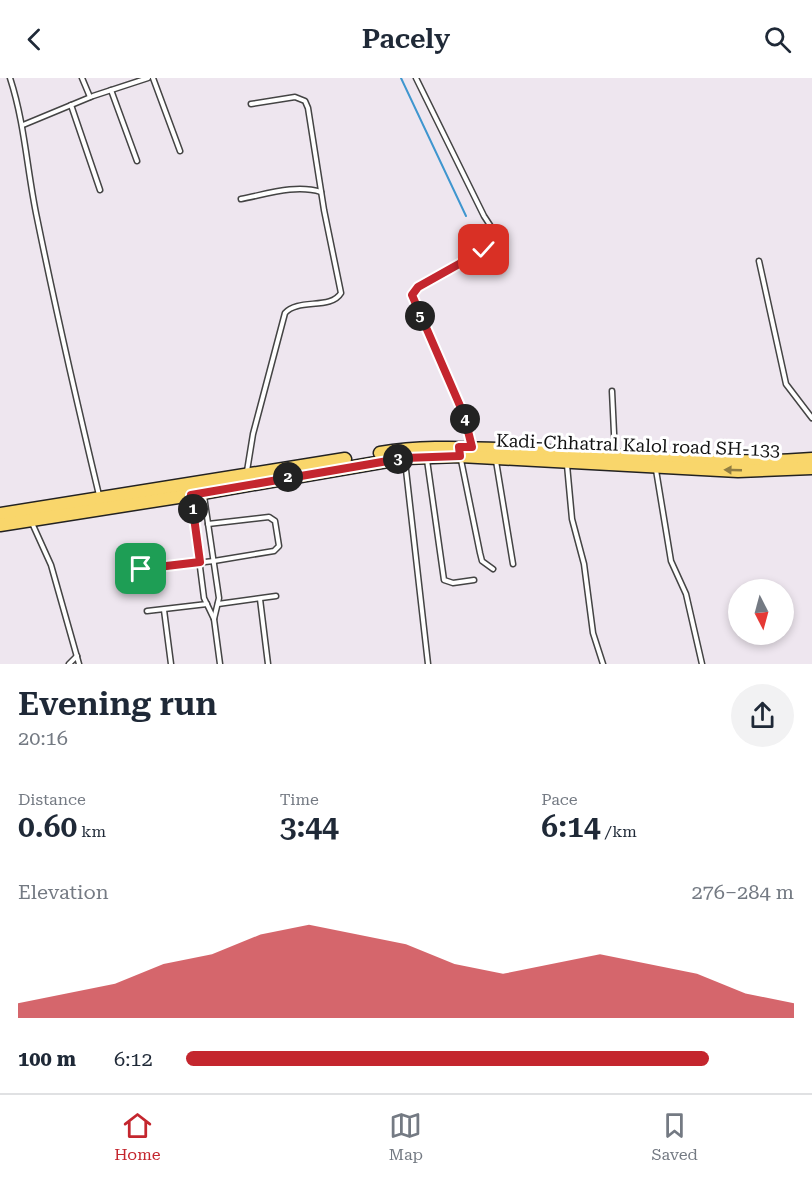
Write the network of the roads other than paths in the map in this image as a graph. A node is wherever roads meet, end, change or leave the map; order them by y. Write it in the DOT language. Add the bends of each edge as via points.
graph roads {
  1 [pos="10,78"];
  2 [pos="82,78"];
  3 [pos="148,78"];
  4 [pos="153,78"];
  5 [pos="416,78"];
  6 [pos="111,90"];
  7 [pos="90,97"];
  8 [pos="252,104"];
  9 [pos="71,105"];
  10 [pos="23,125"];
  11 [pos="180,151"];
  12 [pos="137,161"];
  13 [pos="99,189"];
  14 [pos="321,192"];
  15 [pos="241,199"];
  16 [pos="759,261"];
  17 [pos="612,391"];
  18 [pos="812,418"];
  19 [pos="464,450"];
  20 [pos="615,455"];
  21 [pos="426,457"];
  22 [pos="495,457"];
  23 [pos="405,458"];
  24 [pos="812,459"];
  25 [pos="566,461"];
  26 [pos="655,466"];
  27 [pos="812,468"];
  28 [pos="246,475"];
  29 [pos="197,494"];
  30 [pos="100,499"];
  31 [pos="0,514"];
  32 [pos="31,520"];
  33 [pos="208,524"];
  34 [pos="0,525"];
  35 [pos="214,561"];
  36 [pos="200,562"];
  37 [pos="513,564"];
  38 [pos="141,569"];
  39 [pos="494,569"];
  40 [pos="474,579"];
  41 [pos="276,596"];
  42 [pos="260,599"];
  43 [pos="207,604"];
  44 [pos="218,604"];
  45 [pos="164,610"];
  46 [pos="147,611"];
  47 [pos="214,620"];
  48 [pos="77,656"];
  49 [pos="69,664"];
  50 [pos="79,664"];
  51 [pos="171,664"];
  52 [pos="220,664"];
  53 [pos="268,664"];
  54 [pos="428,664"];
  55 [pos="603,664"];
  56 [pos="702,664"];
  1 -- 10 [label="lane"];
  2 -- 7 [label="lane"];
  3 -- 6 [label="lane"];
  4 -- 11 [label="lane"];
  5 -- 19 [label="lane" via="499,239 418,287 412,295 464,415"];
  6 -- 7 [label="lane"];
  6 -- 12 [label="lane"];
  7 -- 9 [label="lane"];
  8 -- 14 [label="lane" via="295,97 305,101"];
  9 -- 10 [label="lane"];
  9 -- 13 [label="lane"];
  10 -- 30 [label="lane" via="61,340"];
  14 -- 15 [label="lane" via="302,189"];
  14 -- 28 [label="lane" via="341,293 333,300 293,307 285,313"];
  16 -- 18 [label="lane" via="786,384"];
  17 -- 20 [label="lane"];
  19 -- 20 [label="main road, Kadi-Chhatral Kalol road SH-133"];
  19 -- 21 [label="main road, Kadi-Chhatral Kalol road SH-133"];
  19 -- 22 [label="main road, Kadi-Chhatral Kalol road SH-133"];
  19 -- 28 [label="main road, Kadi-Chhatral Kalol road SH-133" via="404,449"];
  19 -- 39 [label="lane" via="480,554 482,561"];
  20 -- 24 [label="main road, Kadi-Chhatral Kalol road SH-133"];
  21 -- 23 [label="main road, Kadi-Chhatral Kalol road SH-133"];
  21 -- 40 [label="lane" via="444,580 453,583"];
  22 -- 25 [label="main road, Kadi-Chhatral Kalol road SH-133"];
  22 -- 37 [label="lane"];
  23 -- 29 [label="main road, Kadi-Chhatral Kalol road SH-133"];
  23 -- 54 [label="lane"];
  25 -- 26 [label="main road, Kadi-Chhatral Kalol road SH-133"];
  25 -- 55 [label="lane" via="571,513 584,564 593,633"];
  27 -- 26 [label="main road, Kadi-Chhatral Kalol road SH-133, one-way" via="738,471"];
  26 -- 56 [label="lane" via="671,561 686,594"];
  28 -- 30 [label="main road, Kadi-Chhatral Kalol road SH-133"];
  29 -- 32 [label="main road, Kadi-Chhatral Kalol road SH-133"];
  29 -- 33 [label="lane"];
  29 -- 36 [label="lane"];
  30 -- 31 [label="main road, Kadi-Chhatral Kalol road SH-133"];
  32 -- 34 [label="main road, Kadi-Chhatral Kalol road SH-133"];
  32 -- 48 [label="lane" via="51,565"];
  33 -- 35 [label="lane"];
  33 -- 35 [label="lane" via="269,517 275,521 279,546 274,551"];
  35 -- 36 [label="lane"];
  35 -- 44 [label="lane"];
  36 -- 38 [label="lane"];
  36 -- 43 [label="lane"];
  41 -- 42 [label="lane"];
  42 -- 44 [label="lane"];
  42 -- 53 [label="lane"];
  43 -- 45 [label="lane"];
  43 -- 47 [label="lane"];
  44 -- 47 [label="lane"];
  45 -- 46 [label="lane"];
  45 -- 51 [label="lane"];
  47 -- 52 [label="lane"];
  48 -- 49 [label="lane"];
  48 -- 50 [label="lane"];
}
